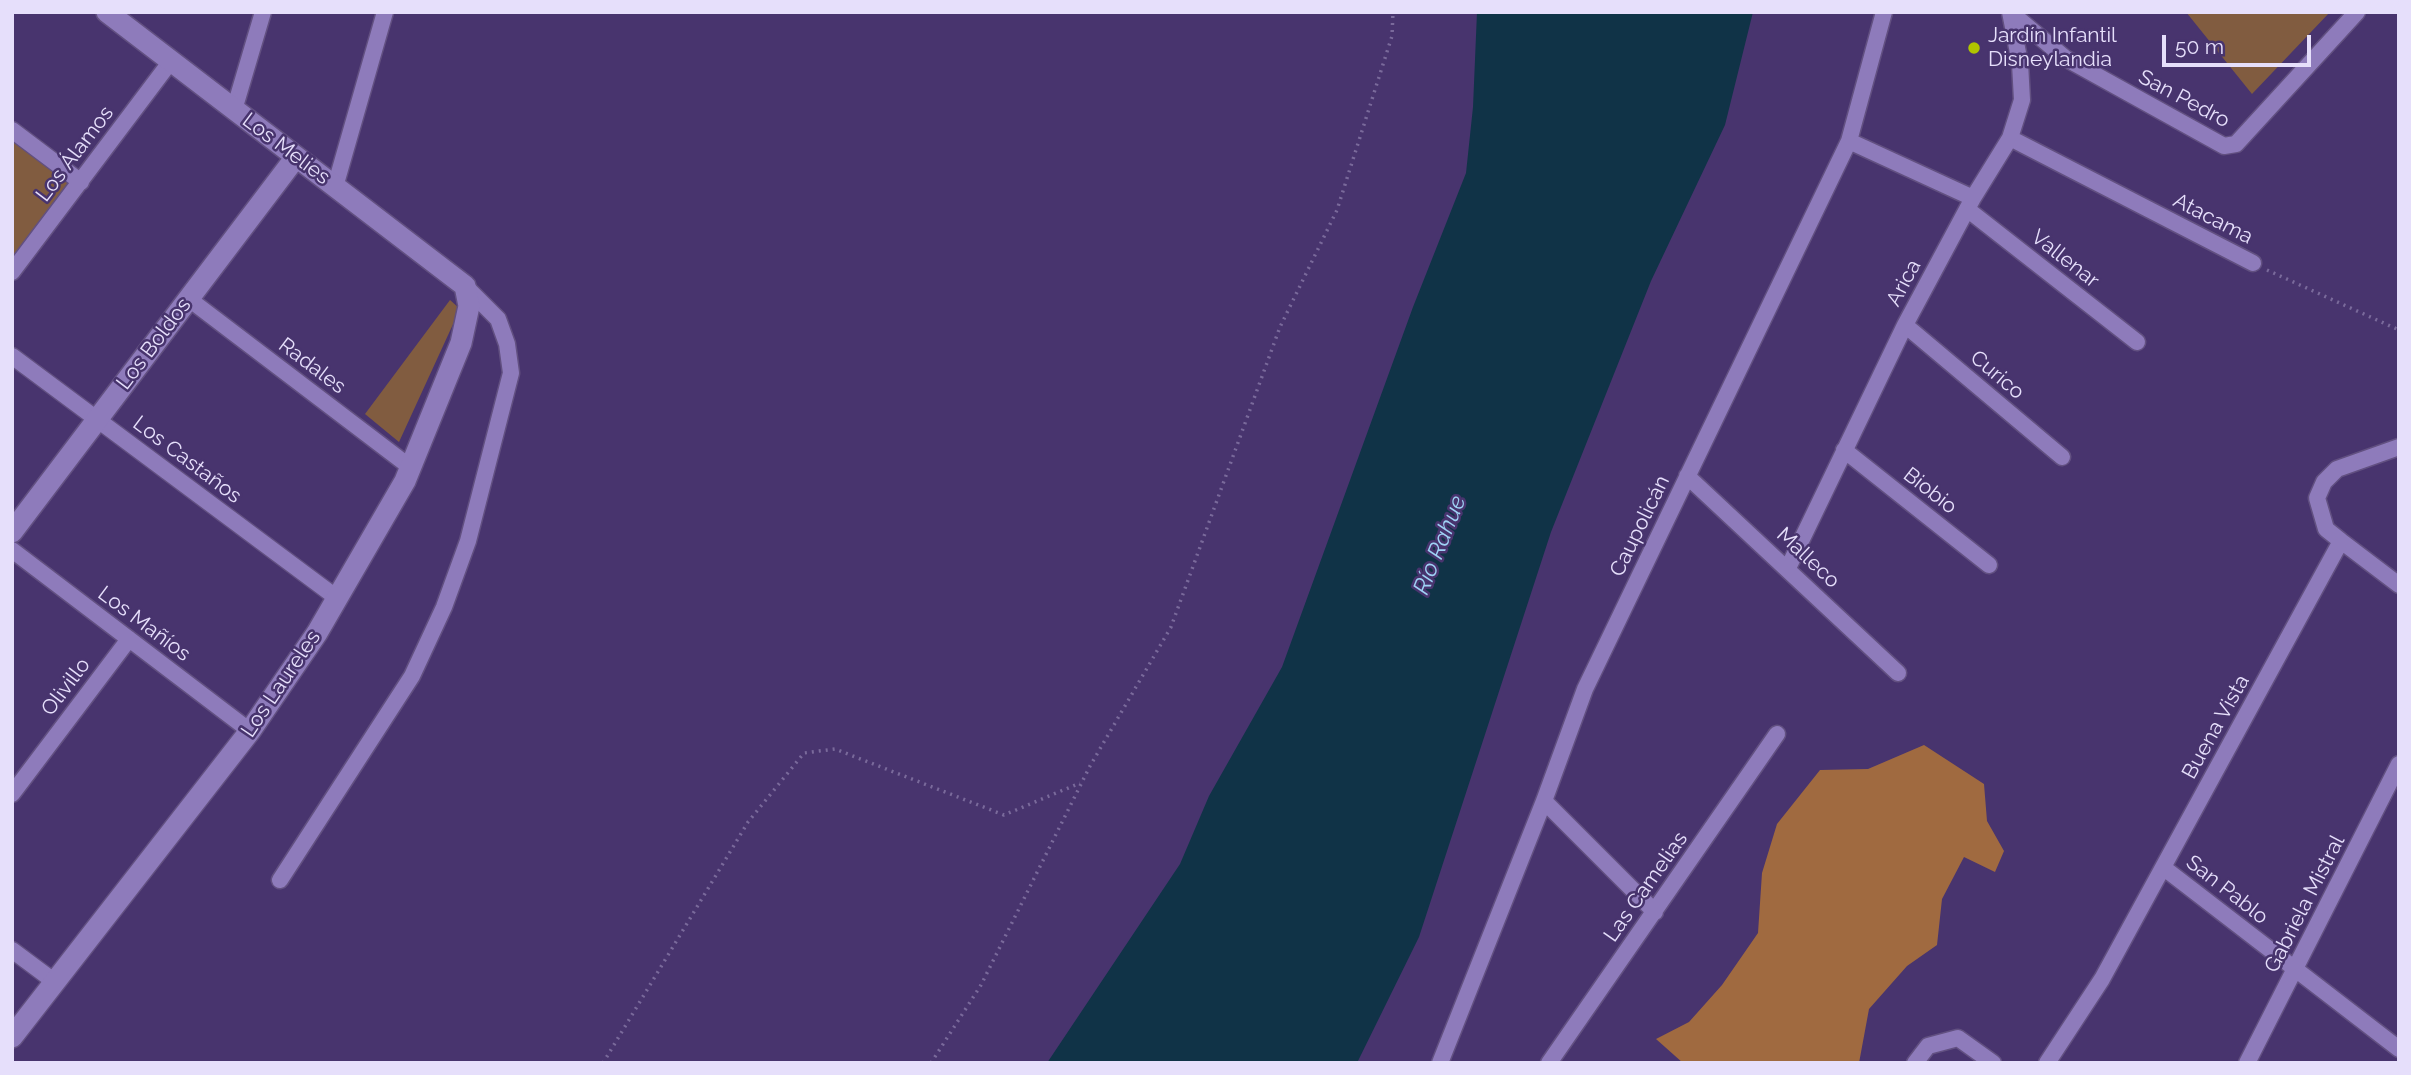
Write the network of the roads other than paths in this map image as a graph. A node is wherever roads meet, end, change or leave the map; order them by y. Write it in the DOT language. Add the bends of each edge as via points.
graph roads {
  1 [pos="107,12"];
  2 [pos="264,12"];
  3 [pos="385,12"];
  4 [pos="1884,12"];
  5 [pos="2010,12"];
  6 [pos="2357,12"];
  7 [pos="132,21"];
  8 [pos="171,61"];
  9 [pos="234,110"];
  10 [pos="12,130"];
  11 [pos="2010,138"];
  12 [pos="1849,141"];
  13 [pos="296,157"];
  14 [pos="81,182"];
  15 [pos="335,187"];
  16 [pos="1970,203"];
  17 [pos="2253,263"];
  18 [pos="12,272"];
  19 [pos="465,286"];
  20 [pos="189,299"];
  21 [pos="1905,325"];
  22 [pos="2137,342"];
  23 [pos="12,356"];
  24 [pos="97,419"];
  25 [pos="2399,447"];
  26 [pos="1844,450"];
  27 [pos="2062,457"];
  28 [pos="410,467"];
  29 [pos="1687,476"];
  30 [pos="12,532"];
  31 [pos="2342,541"];
  32 [pos="12,550"];
  33 [pos="1989,565"];
  34 [pos="1788,568"];
  35 [pos="2399,585"];
  36 [pos="337,598"];
  37 [pos="129,639"];
  38 [pos="1898,673"];
  39 [pos="250,731"];
  40 [pos="1777,734"];
  41 [pos="2399,764"];
  42 [pos="12,794"];
  43 [pos="1544,801"];
  44 [pos="2164,868"];
  45 [pos="279,880"];
  46 [pos="1655,912"];
  47 [pos="12,950"];
  48 [pos="2295,969"];
  49 [pos="55,982"];
  50 [pos="12,1037"];
  51 [pos="2399,1049"];
  52 [pos="1440,1063"];
  53 [pos="1549,1063"];
  54 [pos="1915,1063"];
  55 [pos="1993,1063"];
  56 [pos="2048,1063"];
  57 [pos="2247,1063"];
  1 -- 7 [label="street, Los Melies"];
  2 -- 9 [label="street"];
  3 -- 15 [label="street"];
  4 -- 12 [label="street, Caupolicán"];
  5 -- 6 [label="street, San Pedro" via="2065,58 2224,146 2236,144"];
  5 -- 11 [label="street, Arica" via="2022,100"];
  7 -- 8 [label="street, Los Melies"];
  8 -- 9 [label="street, Los Melies"];
  8 -- 14 [label="street, Los Álamos"];
  9 -- 13 [label="street, Los Melies"];
  10 -- 14 [label="street"];
  11 -- 16 [label="street, Arica"];
  11 -- 17 [label="street, Atacama"];
  12 -- 16 [label="street, Vallenar"];
  12 -- 29 [label="street, Caupolicán"];
  13 -- 15 [label="street, Los Melies"];
  13 -- 20 [label="street, Los Boldos"];
  14 -- 18 [label="street, Los Álamos"];
  15 -- 19 [label="street, Los Melies"];
  16 -- 21 [label="street, Arica"];
  16 -- 22 [label="street, Vallenar"];
  19 -- 28 [label="street, Los Laureles" via="469,306 461,343"];
  19 -- 45 [label="street" via="498,319 511,373 468,541 412,676"];
  20 -- 24 [label="street, Los Boldos"];
  20 -- 28 [label="street, Radales"];
  21 -- 26 [label="street, Arica"];
  21 -- 27 [label="street, Curico"];
  23 -- 24 [label="street, Los Castaños"];
  24 -- 30 [label="street, Los Boldos"];
  24 -- 36 [label="street, Los Castaños"];
  25 -- 31 [label="street" via="2337,469 2324,482 2317,498 2326,529"];
  26 -- 33 [label="street, Biobio"];
  26 -- 34 [label="street, Arica"];
  28 -- 36 [label="street, Los Laureles"];
  29 -- 34 [label="street, Malleco"];
  29 -- 43 [label="street, Caupolicán" via="1585,689"];
  31 -- 35 [label="street"];
  31 -- 44 [label="street, Buena Vista"];
  32 -- 37 [label="street, Los Mañíos"];
  34 -- 38 [label="street, Malleco"];
  36 -- 39 [label="street, Los Laureles"];
  37 -- 39 [label="street, Los Mañíos"];
  37 -- 42 [label="street, Olivillo"];
  39 -- 49 [label="street, Los Laureles"];
  40 -- 46 [label="street, Las Camelias"];
  41 -- 48 [label="street, Gabriela Mistral"];
  43 -- 46 [label="street"];
  43 -- 52 [label="street, Caupolicán"];
  44 -- 48 [label="street, San Pablo"];
  44 -- 56 [label="street, Buena Vista"];
  46 -- 53 [label="street, Las Camelias"];
  47 -- 49 [label="street"];
  48 -- 51 [label="street, San Pablo"];
  48 -- 57 [label="street, Gabriela Mistral"];
  49 -- 50 [label="street, Los Laureles"];
  54 -- 55 [label="street" via="1928,1046 1958,1038"];
}
